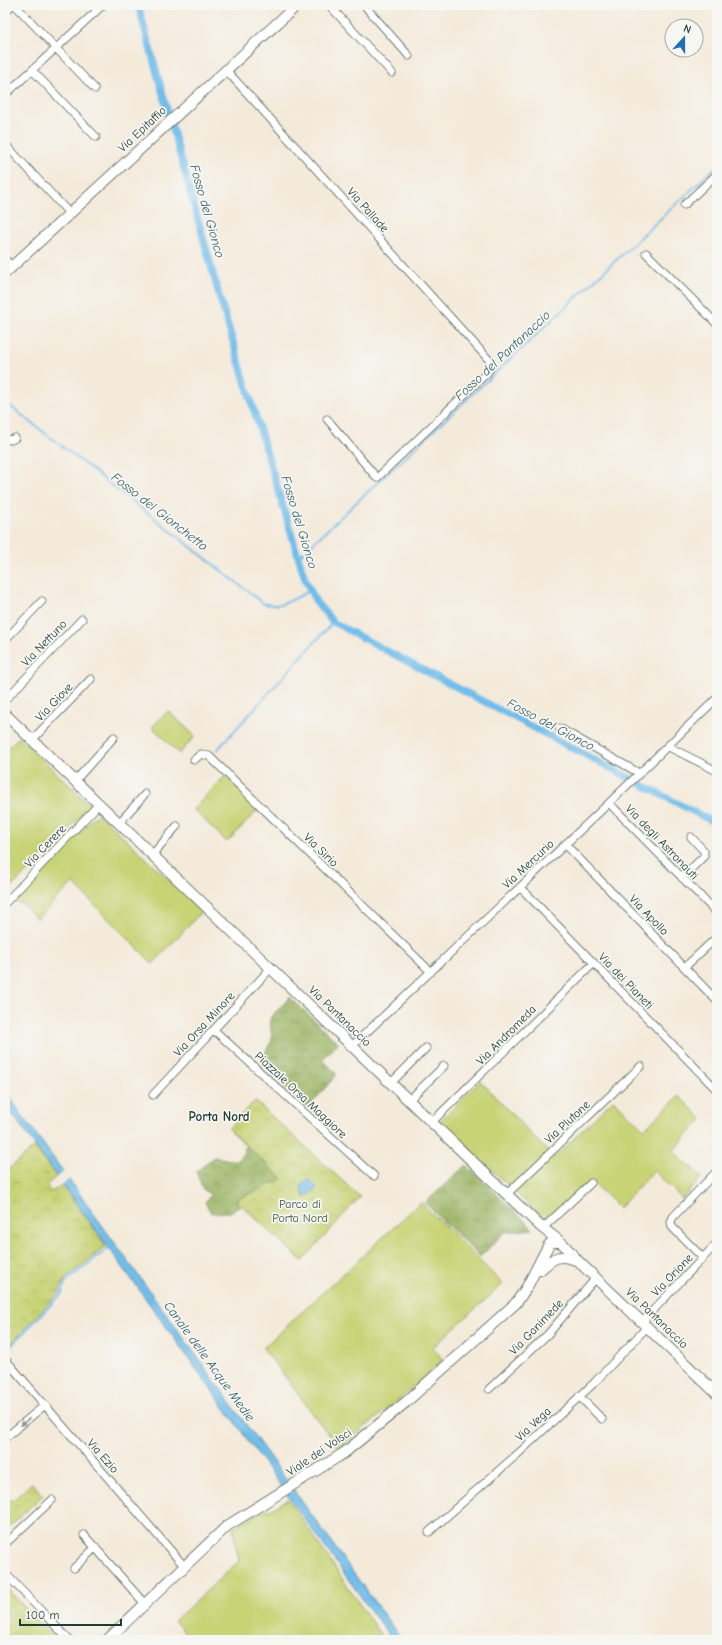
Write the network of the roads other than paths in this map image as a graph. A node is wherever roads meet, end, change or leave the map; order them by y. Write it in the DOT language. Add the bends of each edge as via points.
graph roads {
  1 [pos="14,5"];
  2 [pos="104,5"];
  3 [pos="296,5"];
  4 [pos="329,5"];
  5 [pos="364,5"];
  6 [pos="5,12"];
  7 [pos="56,48"];
  8 [pos="409,56"];
  9 [pos="32,70"];
  10 [pos="226,70"];
  11 [pos="392,73"];
  12 [pos="95,89"];
  13 [pos="5,95"];
  14 [pos="96,137"];
  15 [pos="5,144"];
  16 [pos="717,174"];
  17 [pos="684,205"];
  18 [pos="70,214"];
  19 [pos="646,253"];
  20 [pos="7,267"];
  21 [pos="717,324"];
  22 [pos="326,420"];
  23 [pos="15,438"];
  24 [pos="5,439"];
  25 [pos="42,601"];
  26 [pos="82,619"];
  27 [pos="5,640"];
  28 [pos="90,679"];
  29 [pos="717,698"];
  30 [pos="5,700"];
  31 [pos="5,714"];
  32 [pos="559,728"];
  33 [pos="114,737"];
  34 [pos="32,740"];
  35 [pos="667,746"];
  36 [pos="194,760"];
  37 [pos="717,771"];
  38 [pos="637,774"];
  39 [pos="75,781"];
  40 [pos="145,794"];
  41 [pos="609,803"];
  42 [pos="99,804"];
  43 [pos="119,823"];
  44 [pos="177,826"];
  45 [pos="691,837"];
  46 [pos="565,844"];
  47 [pos="152,854"];
  48 [pos="682,878"];
  49 [pos="520,887"];
  50 [pos="6,901"];
  51 [pos="717,913"];
  52 [pos="717,937"];
  53 [pos="594,963"];
  54 [pos="685,967"];
  55 [pos="271,968"];
  56 [pos="431,972"];
  57 [pos="717,1001"];
  58 [pos="214,1030"];
  59 [pos="352,1046"];
  60 [pos="426,1048"];
  61 [pos="444,1066"];
  62 [pos="642,1066"];
  63 [pos="391,1083"];
  64 [pos="717,1090"];
  65 [pos="152,1095"];
  66 [pos="409,1100"];
  67 [pos="432,1122"];
  68 [pos="717,1171"];
  69 [pos="374,1176"];
  70 [pos="591,1183"];
  71 [pos="507,1194"];
  72 [pos="542,1228"];
  73 [pos="717,1243"];
  74 [pos="555,1245"];
  75 [pos="558,1257"];
  76 [pos="703,1258"];
  77 [pos="578,1261"];
  78 [pos="535,1273"];
  79 [pos="596,1278"];
  80 [pos="644,1325"];
  81 [pos="5,1359"];
  82 [pos="489,1389"];
  83 [pos="717,1394"];
  84 [pos="579,1396"];
  85 [pos="45,1405"];
  86 [pos="602,1419"];
  87 [pos="5,1438"];
  88 [pos="52,1500"];
  89 [pos="429,1532"];
  90 [pos="84,1535"];
  91 [pos="5,1544"];
  92 [pos="96,1547"];
  93 [pos="185,1567"];
  94 [pos="74,1568"];
  95 [pos="5,1573"];
  96 [pos="145,1604"];
  97 [pos="69,1640"];
  98 [pos="107,1640"];
  1 -- 6 [label="street"];
  1 -- 7 [label="street"];
  2 -- 7 [label="street"];
  3 -- 10 [label="street, Via Epitaffio"];
  4 -- 11 [label="street"];
  5 -- 8 [label="street"];
  7 -- 9 [label="street"];
  7 -- 12 [label="street"];
  9 -- 13 [label="street"];
  9 -- 14 [label="street"];
  10 -- 18 [label="street, Via Epitaffio"];
  10 -- 22 [label="street, Via Pallade" via="487,358 490,366 487,373 377,478"];
  15 -- 18 [label="street"];
  16 -- 17 [label="street"];
  18 -- 20 [label="street, Via Epitaffio"];
  19 -- 21 [label="street"];
  23 -- 24 [label="street"];
  25 -- 27 [label="street"];
  26 -- 30 [label="street, Via Nettuno"];
  28 -- 34 [label="street, Via Giove"];
  29 -- 35 [label="street, Via Mercurio"];
  31 -- 34 [label="street, Via Pantanaccio"];
  32 -- 38 [label="street"];
  33 -- 39 [label="street"];
  34 -- 39 [label="street, Via Pantanaccio"];
  35 -- 37 [label="street"];
  35 -- 38 [label="street, Via Mercurio"];
  36 -- 56 [label="street, Via Sirio" via="201,754 209,756"];
  38 -- 41 [label="street, Via Mercurio"];
  39 -- 42 [label="street, Via Pantanaccio"];
  40 -- 43 [label="street"];
  41 -- 46 [label="street, Via Mercurio"];
  41 -- 48 [label="street, Via degli Astronauti"];
  42 -- 43 [label="street, Via Pantanaccio"];
  42 -- 50 [label="street, Via Cerere"];
  43 -- 47 [label="street, Via Pantanaccio"];
  44 -- 47 [label="street"];
  45 -- 48 [label="street" via="704,851 704,856"];
  46 -- 49 [label="street, Via Mercurio"];
  46 -- 54 [label="street, Via Apollo"];
  47 -- 55 [label="street, Via Pantanaccio"];
  48 -- 51 [label="street, Via degli Astronauti"];
  49 -- 53 [label="street, Via dei Pianeti"];
  49 -- 56 [label="street, Via Mercurio"];
  52 -- 54 [label="street"];
  53 -- 64 [label="street, Via dei Pianeti"];
  53 -- 67 [label="street, Via Andromeda"];
  54 -- 57 [label="street, Via Apollo"];
  55 -- 58 [label="street, Via Orsa Minore"];
  55 -- 59 [label="street, Via Pantanaccio"];
  56 -- 59 [label="street, Via Mercurio"];
  58 -- 65 [label="street, Via Orsa Minore"];
  58 -- 69 [label="street, Piazzale Orsa Maggiore"];
  59 -- 63 [label="street, Via Pantanaccio"];
  60 -- 63 [label="street"];
  61 -- 66 [label="street"];
  62 -- 71 [label="street, Via Plutone"];
  63 -- 66 [label="street, Via Pantanaccio"];
  66 -- 67 [label="street, Via Pantanaccio"];
  67 -- 71 [label="street, Via Pantanaccio"];
  68 -- 76 [label="street" via="670,1222"];
  70 -- 72 [label="street"];
  71 -- 72 [label="street, Via Pantanaccio"];
  72 -- 74 [label="street, Via Pantanaccio"];
  73 -- 76 [label="street, Via Orione"];
  74 -- 75 [label="street" via="564,1252"];
  74 -- 75 [label="street" via="548,1254"];
  74 -- 77 [label="street, Via Pantanaccio"];
  74 -- 78 [label="street, Viale dei Volsci"];
  75 -- 77 [label="street"];
  75 -- 78 [label="street, Viale dei Volsci"];
  76 -- 80 [label="street, Via Orione"];
  77 -- 79 [label="street, Via Pantanaccio"];
  78 -- 93 [label="street, Viale dei Volsci" via="524,1293 512,1307 406,1402 344,1453 227,1526"];
  79 -- 80 [label="street, Via Pantanaccio"];
  79 -- 82 [label="street, Via Ganimede" via="548,1334"];
  80 -- 83 [label="street, Via Pantanaccio"];
  80 -- 84 [label="street, Via Vega" via="594,1383"];
  81 -- 85 [label="street, Via Ezio"];
  84 -- 86 [label="street"];
  84 -- 89 [label="street, Via Vega"];
  85 -- 87 [label="street, one-way"];
  85 -- 93 [label="street, Via Ezio"];
  88 -- 91 [label="street"];
  90 -- 92 [label="street"];
  92 -- 94 [label="street"];
  92 -- 96 [label="street"];
  93 -- 96 [label="street, Viale dei Volsci"];
  95 -- 97 [label="street"];
  96 -- 98 [label="street, Viale dei Volsci"];
}
